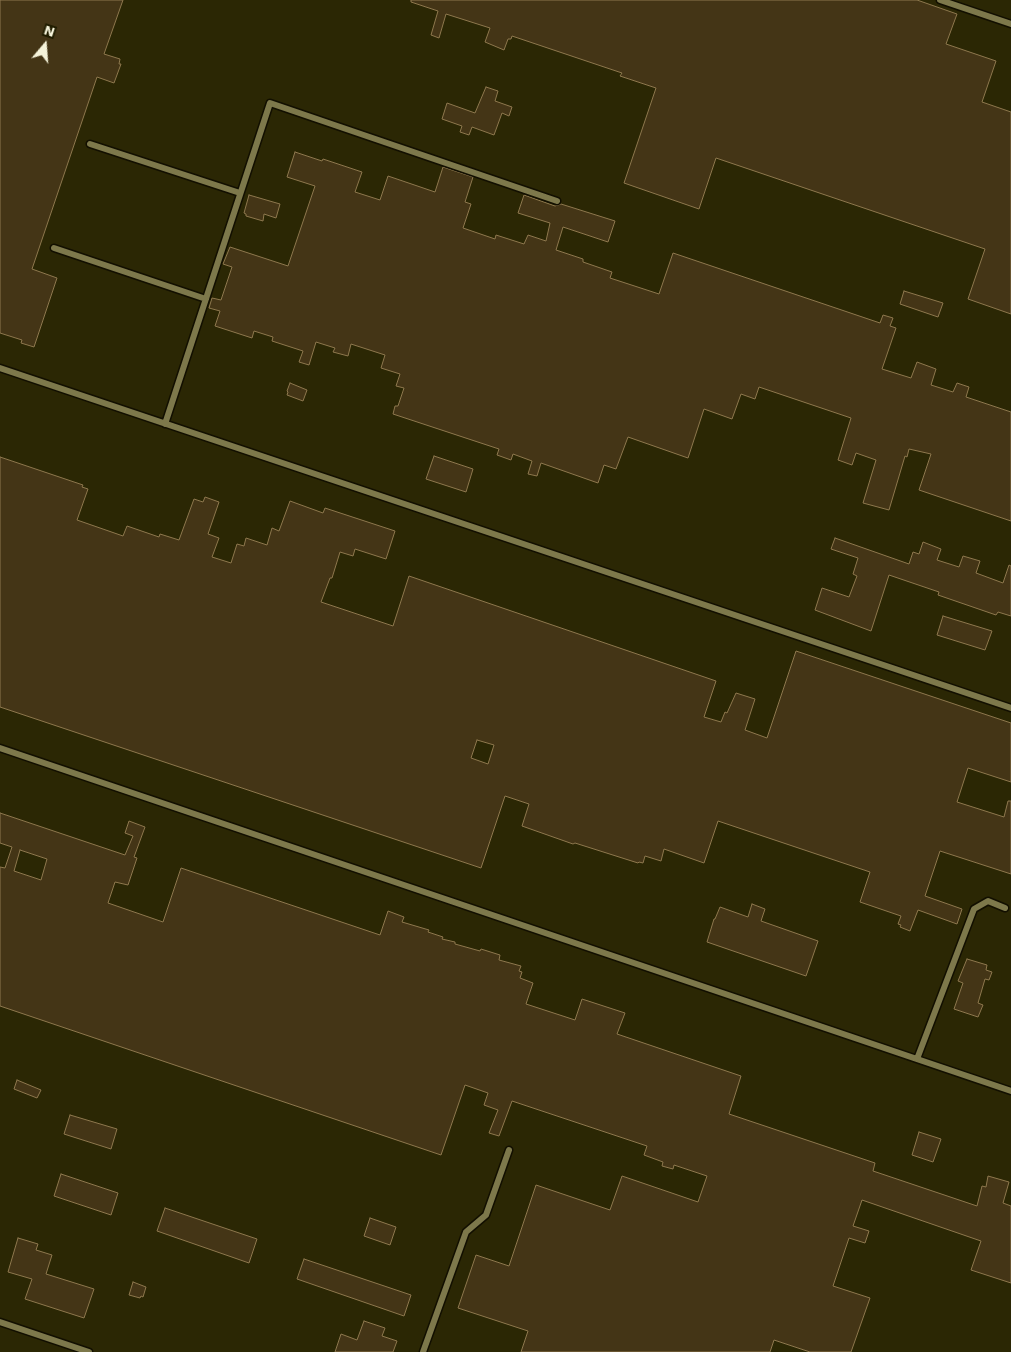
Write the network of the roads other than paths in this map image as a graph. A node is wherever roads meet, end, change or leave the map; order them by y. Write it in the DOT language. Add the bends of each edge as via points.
graph roads {
  1 [pos="940,0"];
  2 [pos="1011,24"];
  3 [pos="90,144"];
  4 [pos="240,193"];
  5 [pos="557,201"];
  6 [pos="54,248"];
  7 [pos="206,299"];
  8 [pos="0,368"];
  9 [pos="164,424"];
  10 [pos="1011,708"];
  11 [pos="0,748"];
  12 [pos="1005,908"];
  13 [pos="917,1059"];
  14 [pos="1011,1091"];
  15 [pos="509,1150"];
  16 [pos="0,1322"];
  17 [pos="89,1352"];
  18 [pos="423,1352"];
  1 -- 2 [label="lane"];
  3 -- 4 [label="lane"];
  4 -- 5 [label="lane" via="270,103"];
  4 -- 7 [label="lane"];
  6 -- 7 [label="lane"];
  7 -- 9 [label="lane"];
  8 -- 9 [label="lane"];
  9 -- 10 [label="lane"];
  11 -- 13 [label="lane"];
  12 -- 13 [label="lane" via="988,901 974,909"];
  13 -- 14 [label="lane"];
  15 -- 18 [label="lane" via="486,1215 466,1232"];
  16 -- 17 [label="lane"];
}
